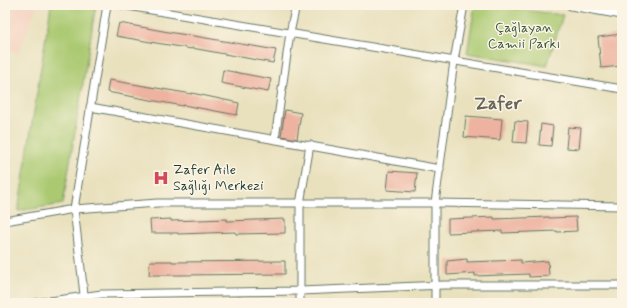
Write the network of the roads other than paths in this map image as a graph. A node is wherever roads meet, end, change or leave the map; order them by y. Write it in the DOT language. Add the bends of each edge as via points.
graph roads {
  1 [pos="107,5"];
  2 [pos="122,5"];
  3 [pos="296,5"];
  4 [pos="464,5"];
  5 [pos="571,5"];
  6 [pos="622,14"];
  7 [pos="290,33"];
  8 [pos="454,61"];
  9 [pos="622,89"];
  10 [pos="90,107"];
  11 [pos="275,139"];
  12 [pos="310,145"];
  13 [pos="440,168"];
  14 [pos="435,203"];
  15 [pos="300,204"];
  16 [pos="622,206"];
  17 [pos="74,209"];
  18 [pos="5,222"];
  19 [pos="622,285"];
  20 [pos="435,286"];
  21 [pos="300,291"];
  22 [pos="85,300"];
  23 [pos="35,303"];
  24 [pos="300,303"];
  25 [pos="435,303"];
  1 -- 10 [label="street"];
  2 -- 7 [label="street"];
  3 -- 7 [label="street"];
  4 -- 8 [label="street"];
  5 -- 6 [label="main road"];
  7 -- 8 [label="street"];
  7 -- 11 [label="street"];
  8 -- 9 [label="street"];
  8 -- 13 [label="street"];
  10 -- 11 [label="street"];
  10 -- 17 [label="street"];
  11 -- 12 [label="street"];
  12 -- 13 [label="street"];
  12 -- 15 [label="street"];
  13 -- 14 [label="street"];
  14 -- 15 [label="street"];
  14 -- 16 [label="street"];
  14 -- 20 [label="street"];
  15 -- 17 [label="street" via="158,203"];
  15 -- 21 [label="street"];
  17 -- 18 [label="street"];
  17 -- 22 [label="street"];
  19 -- 20 [label="street"];
  20 -- 21 [label="street"];
  20 -- 25 [label="street"];
  21 -- 22 [label="street" via="102,294"];
  21 -- 24 [label="street"];
  22 -- 23 [label="street"];
}
